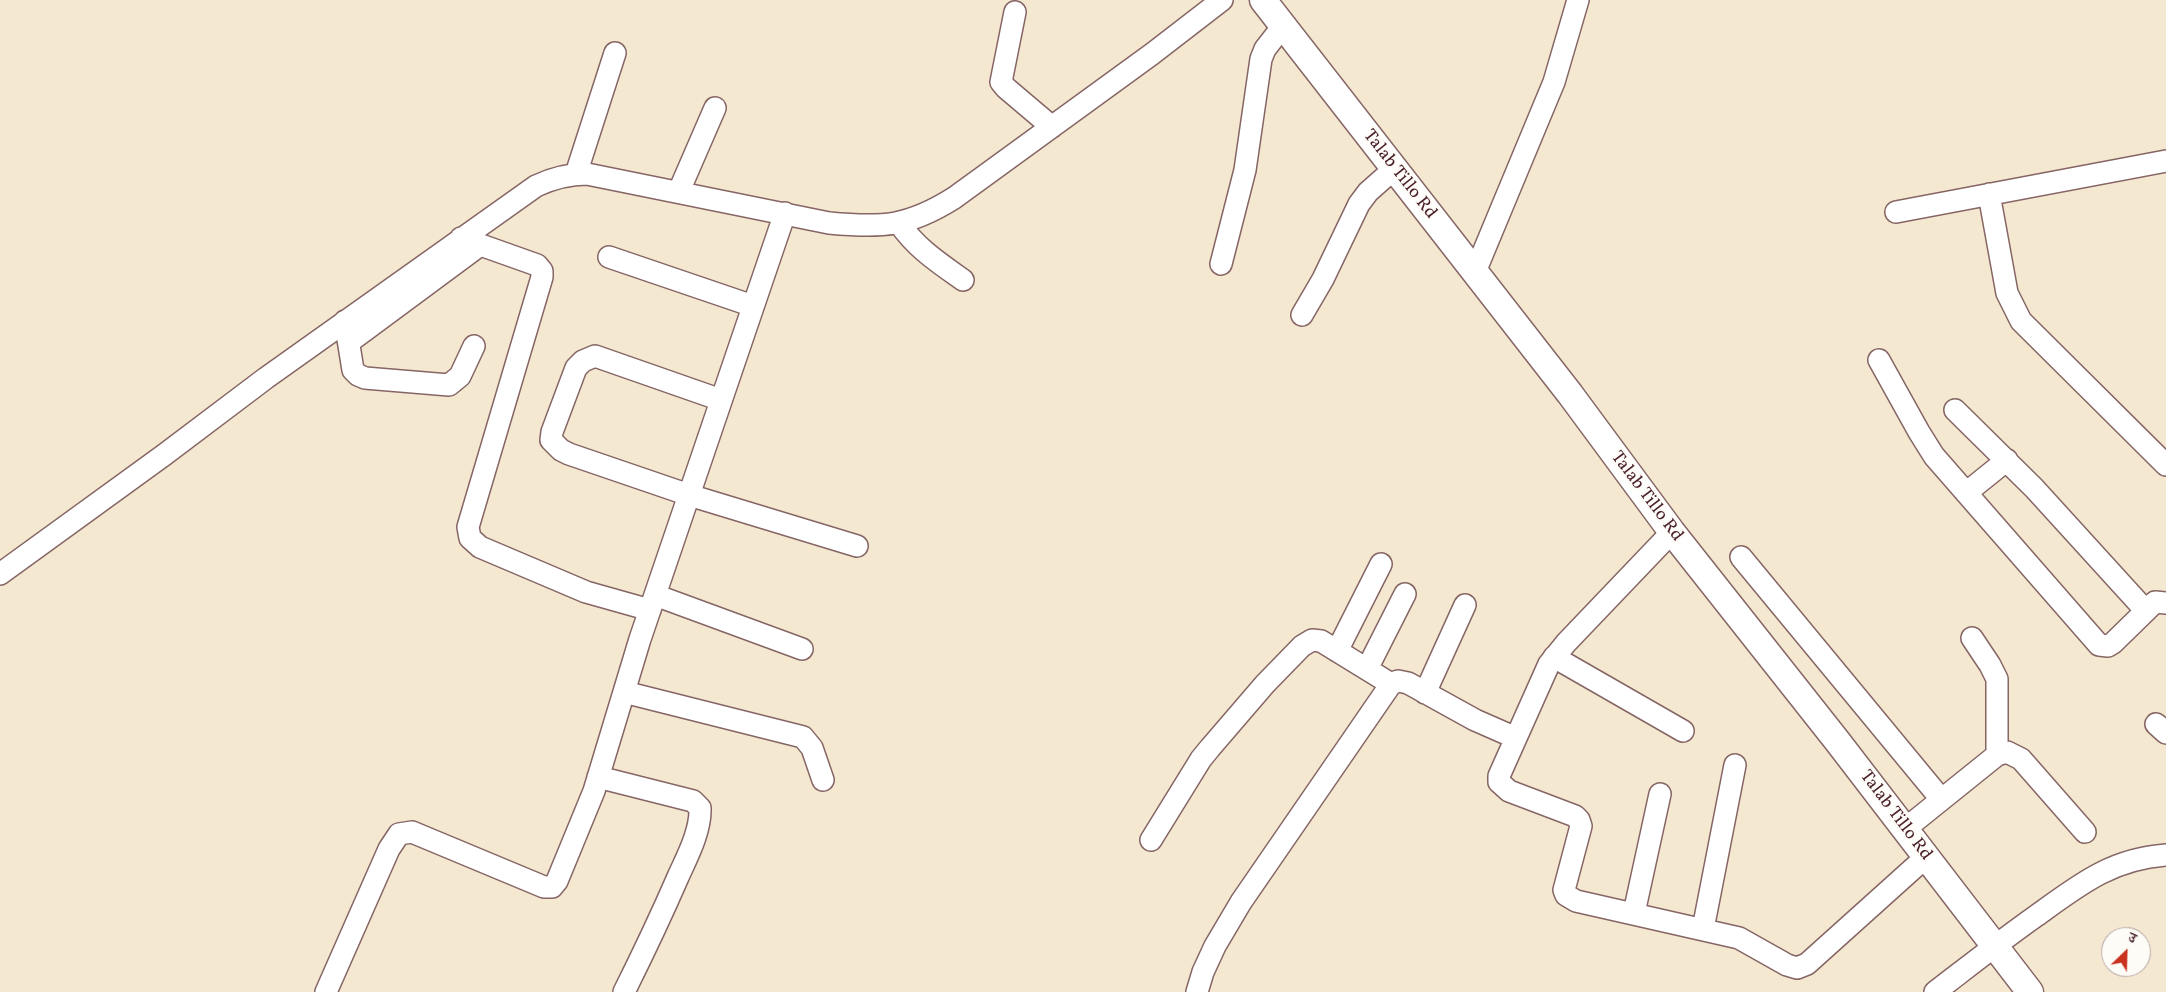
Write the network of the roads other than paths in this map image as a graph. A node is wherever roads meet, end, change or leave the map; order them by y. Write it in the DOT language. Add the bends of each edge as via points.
graph roads {
  1 [pos="1222,0"];
  2 [pos="1263,0"];
  3 [pos="1578,0"];
  4 [pos="1015,12"];
  5 [pos="1283,26"];
  6 [pos="616,53"];
  7 [pos="714,108"];
  8 [pos="1052,127"];
  9 [pos="2166,161"];
  10 [pos="1394,169"];
  11 [pos="576,174"];
  12 [pos="679,191"];
  13 [pos="1989,194"];
  14 [pos="1896,212"];
  15 [pos="784,213"];
  16 [pos="904,230"];
  17 [pos="471,242"];
  18 [pos="609,257"];
  19 [pos="1221,264"];
  20 [pos="1475,272"];
  21 [pos="963,280"];
  22 [pos="753,306"];
  23 [pos="1302,315"];
  24 [pos="347,333"];
  25 [pos="474,346"];
  26 [pos="1879,360"];
  27 [pos="721,400"];
  28 [pos="1955,410"];
  29 [pos="2007,460"];
  30 [pos="2166,465"];
  31 [pos="1966,493"];
  32 [pos="689,495"];
  33 [pos="1672,532"];
  34 [pos="857,546"];
  35 [pos="1741,557"];
  36 [pos="1382,564"];
  37 [pos="0,574"];
  38 [pos="1405,594"];
  39 [pos="652,603"];
  40 [pos="2166,603"];
  41 [pos="1465,605"];
  42 [pos="2146,611"];
  43 [pos="1972,638"];
  44 [pos="802,649"];
  45 [pos="1336,651"];
  46 [pos="1554,657"];
  47 [pos="1367,669"];
  48 [pos="1391,684"];
  49 [pos="624,692"];
  50 [pos="1425,693"];
  51 [pos="1683,731"];
  52 [pos="1516,738"];
  53 [pos="1997,754"];
  54 [pos="1735,765"];
  55 [pos="598,777"];
  56 [pos="822,780"];
  57 [pos="1660,794"];
  58 [pos="1941,800"];
  59 [pos="1905,829"];
  60 [pos="2085,832"];
  61 [pos="1151,840"];
  62 [pos="2166,855"];
  63 [pos="1926,857"];
  64 [pos="1634,913"];
  65 [pos="1703,928"];
  66 [pos="1994,946"];
  67 [pos="326,992"];
  68 [pos="624,992"];
  69 [pos="1197,992"];
  70 [pos="1935,992"];
  71 [pos="2030,992"];
  1 -- 8 [label="street"];
  2 -- 5 [label="main road, Talab Tillo Rd"];
  3 -- 20 [label="street" via="1554,82"];
  4 -- 8 [label="street" via="1001,82"];
  5 -- 10 [label="main road, Talab Tillo Rd"];
  5 -- 19 [label="street" via="1261,59 1245,170"];
  6 -- 11 [label="street"];
  7 -- 12 [label="street"];
  8 -- 16 [label="street"];
  9 -- 13 [label="street"];
  10 -- 20 [label="main road, Talab Tillo Rd"];
  10 -- 23 [label="street" via="1368,192 1360,204"];
  11 -- 12 [label="street"];
  11 -- 17 [label="street" via="554,177 536,186"];
  12 -- 15 [label="street"];
  13 -- 14 [label="street"];
  13 -- 30 [label="street" via="2007,293 2021,321"];
  15 -- 16 [label="street" via="829,223"];
  15 -- 22 [label="street"];
  16 -- 21 [label="street" via="927,255"];
  17 -- 24 [label="street"];
  17 -- 39 [label="street" via="537,265 542,277 468,527 470,538 480,547 602,597"];
  18 -- 22 [label="street"];
  20 -- 33 [label="main road, Talab Tillo Rd"];
  22 -- 27 [label="street"];
  24 -- 25 [label="street" via="353,370 361,377 443,386 460,376"];
  24 -- 37 [label="street" via="164,456"];
  26 -- 31 [label="street" via="1925,443"];
  27 -- 32 [label="street"];
  27 -- 32 [label="street" via="595,356 583,360 576,368 552,432 551,440 561,450"];
  28 -- 29 [label="street"];
  29 -- 31 [label="street"];
  29 -- 42 [label="street"];
  31 -- 42 [label="street" via="2100,645 2113,643"];
  32 -- 34 [label="street"];
  32 -- 39 [label="street"];
  33 -- 46 [label="street"];
  33 -- 59 [label="main road, Talab Tillo Rd"];
  35 -- 58 [label="street"];
  36 -- 45 [label="street"];
  38 -- 47 [label="street"];
  39 -- 44 [label="street"];
  39 -- 49 [label="street"];
  40 -- 42 [label="street" via="2155,602"];
  41 -- 50 [label="street"];
  43 -- 53 [label="street" via="1997,679"];
  45 -- 47 [label="street"];
  45 -- 61 [label="street" via="1321,641 1312,640 1278,670 1201,759"];
  46 -- 51 [label="street"];
  46 -- 52 [label="street" via="1541,678"];
  47 -- 48 [label="street"];
  48 -- 50 [label="street" via="1402,681"];
  48 -- 69 [label="street" via="1241,902 1215,946"];
  49 -- 55 [label="street"];
  49 -- 56 [label="street" via="798,735 810,743"];
  50 -- 52 [label="street"];
  52 -- 64 [label="street" via="1499,782 1509,791 1575,816 1581,822 1564,890 1566,895 1576,901"];
  53 -- 58 [label="street"];
  53 -- 60 [label="street" via="2007,752 2021,759"];
  54 -- 65 [label="street"];
  55 -- 67 [label="street" via="570,852 552,887 544,887 412,832 399,834 389,849"];
  55 -- 68 [label="street" via="693,801 700,808 688,855"];
  57 -- 64 [label="street"];
  58 -- 59 [label="street"];
  59 -- 63 [label="main road, Talab Tillo Rd"];
  62 -- 66 [label="street" via="2121,863 2091,876"];
  63 -- 65 [label="street" via="1802,967 1792,968 1738,938"];
  63 -- 66 [label="main road, Talab Tillo Rd"];
  64 -- 65 [label="street"];
  66 -- 70 [label="street"];
  66 -- 71 [label="main road, Talab Tillo Rd"];
}
